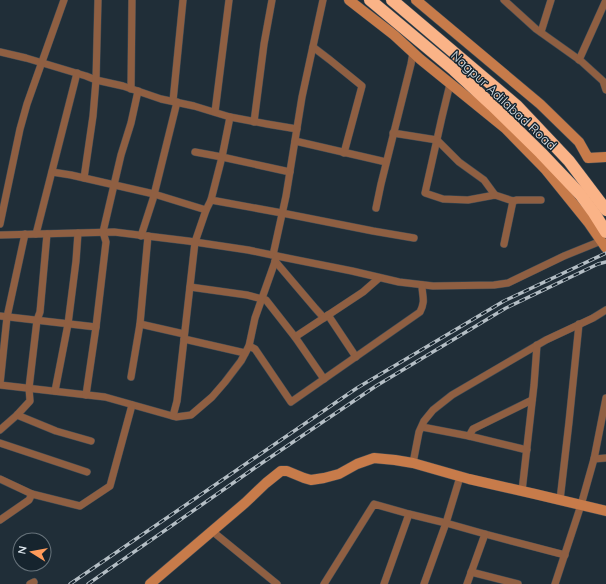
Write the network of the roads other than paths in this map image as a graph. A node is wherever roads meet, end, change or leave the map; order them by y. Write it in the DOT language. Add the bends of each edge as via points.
graph roads {
  1 [pos="64,0"];
  2 [pos="98,0"];
  3 [pos="132,0"];
  4 [pos="183,0"];
  5 [pos="229,0"];
  6 [pos="272,0"];
  7 [pos="323,0"];
  8 [pos="350,0"];
  9 [pos="370,0"];
  10 [pos="392,0"];
  11 [pos="416,0"];
  12 [pos="551,0"];
  13 [pos="606,0"];
  14 [pos="507,1"];
  15 [pos="541,32"];
  16 [pos="313,47"];
  17 [pos="0,52"];
  18 [pos="413,53"];
  19 [pos="579,60"];
  20 [pos="42,63"];
  21 [pos="77,73"];
  22 [pos="96,80"];
  23 [pos="605,80"];
  24 [pos="450,84"];
  25 [pos="135,90"];
  26 [pos="606,90"];
  27 [pos="175,102"];
  28 [pos="215,112"];
  29 [pos="230,117"];
  30 [pos="254,122"];
  31 [pos="297,129"];
  32 [pos="393,133"];
  33 [pos="437,140"];
  34 [pos="295,142"];
  35 [pos="195,152"];
  36 [pos="344,153"];
  37 [pos="222,157"];
  38 [pos="606,157"];
  39 [pos="386,162"];
  40 [pos="52,172"];
  41 [pos="290,172"];
  42 [pos="84,178"];
  43 [pos="114,185"];
  44 [pos="154,194"];
  45 [pos="495,195"];
  46 [pos="211,200"];
  47 [pos="541,200"];
  48 [pos="513,201"];
  49 [pos="376,208"];
  50 [pos="206,210"];
  51 [pos="600,211"];
  52 [pos="282,213"];
  53 [pos="0,224"];
  54 [pos="103,232"];
  55 [pos="78,233"];
  56 [pos="25,234"];
  57 [pos="36,234"];
  58 [pos="47,234"];
  59 [pos="0,235"];
  60 [pos="144,236"];
  61 [pos="414,238"];
  62 [pos="604,240"];
  63 [pos="195,242"];
  64 [pos="504,244"];
  65 [pos="275,257"];
  66 [pos="379,278"];
  67 [pos="422,285"];
  68 [pos="190,287"];
  69 [pos="262,299"];
  70 [pos="606,310"];
  71 [pos="3,316"];
  72 [pos="326,316"];
  73 [pos="38,320"];
  74 [pos="68,324"];
  75 [pos="140,324"];
  76 [pos="579,324"];
  77 [pos="96,327"];
  78 [pos="184,336"];
  79 [pos="295,337"];
  80 [pos="537,346"];
  81 [pos="247,349"];
  82 [pos="356,357"];
  83 [pos="131,377"];
  84 [pos="324,379"];
  85 [pos="0,384"];
  86 [pos="29,388"];
  87 [pos="55,391"];
  88 [pos="86,395"];
  89 [pos="606,398"];
  90 [pos="532,400"];
  91 [pos="132,404"];
  92 [pos="17,415"];
  93 [pos="173,416"];
  94 [pos="422,427"];
  95 [pos="0,430"];
  96 [pos="469,436"];
  97 [pos="91,441"];
  98 [pos="0,443"];
  99 [pos="527,450"];
  100 [pos="606,458"];
  101 [pos="594,459"];
  102 [pos="413,463"];
  103 [pos="87,472"];
  104 [pos="460,477"];
  105 [pos="0,479"];
  106 [pos="522,491"];
  107 [pos="32,494"];
  108 [pos="560,500"];
  109 [pos="581,505"];
  110 [pos="606,511"];
  111 [pos="408,514"];
  112 [pos="0,520"];
  113 [pos="446,523"];
  114 [pos="212,531"];
  115 [pos="485,534"];
  116 [pos="565,555"];
  117 [pos="471,572"];
  118 [pos="150,584"];
  119 [pos="277,584"];
  120 [pos="324,584"];
  121 [pos="384,584"];
  122 [pos="424,584"];
  123 [pos="467,584"];
  124 [pos="518,584"];
  125 [pos="555,584"];
  1 -- 20 [label="street"];
  2 -- 22 [label="street"];
  3 -- 25 [label="street"];
  4 -- 27 [label="street"];
  5 -- 28 [label="street"];
  6 -- 30 [label="street"];
  7 -- 16 [label="street"];
  8 -- 18 [label="street"];
  9 -- 51 [label="highway, Nagpur Adilabad Road" via="454,70"];
  10 -- 51 [label="highway, Nagpur Adilabad Road" via="517,106 569,161"];
  11 -- 38 [label="street" via="540,104 579,142 588,158"];
  12 -- 15 [label="street"];
  13 -- 19 [label="street"];
  14 -- 15 [label="street"];
  15 -- 19 [label="street"];
  16 -- 31 [label="street"];
  16 -- 36 [label="street" via="362,86"];
  17 -- 20 [label="street"];
  18 -- 24 [label="street"];
  18 -- 32 [label="street"];
  19 -- 23 [label="street"];
  20 -- 21 [label="street"];
  20 -- 53 [label="street" via="20,129"];
  21 -- 22 [label="street"];
  21 -- 40 [label="street"];
  22 -- 25 [label="street"];
  22 -- 42 [label="street"];
  23 -- 26 [label="street"];
  24 -- 33 [label="street"];
  24 -- 62 [label="street" via="505,128 546,170"];
  25 -- 27 [label="street"];
  25 -- 43 [label="street"];
  27 -- 28 [label="street"];
  27 -- 44 [label="street"];
  28 -- 29 [label="street"];
  29 -- 30 [label="street"];
  29 -- 37 [label="street"];
  30 -- 31 [label="street"];
  31 -- 34 [label="street"];
  32 -- 33 [label="street"];
  32 -- 39 [label="street"];
  33 -- 45 [label="street" via="484,180"];
  33 -- 45 [label="street" via="425,193 443,199 468,200"];
  34 -- 36 [label="street"];
  34 -- 41 [label="street"];
  35 -- 37 [label="street"];
  36 -- 39 [label="street"];
  37 -- 41 [label="street"];
  37 -- 46 [label="street"];
  39 -- 49 [label="street"];
  40 -- 42 [label="street"];
  40 -- 57 [label="street"];
  41 -- 52 [label="street"];
  42 -- 43 [label="street"];
  43 -- 44 [label="street"];
  43 -- 54 [label="street"];
  44 -- 50 [label="street"];
  44 -- 60 [label="street"];
  45 -- 48 [label="street"];
  46 -- 50 [label="street"];
  46 -- 52 [label="street"];
  47 -- 48 [label="street"];
  48 -- 64 [label="street"];
  50 -- 63 [label="street"];
  51 -- 62 [label="highway, Nagpur Adilabad Road"];
  52 -- 61 [label="street"];
  52 -- 65 [label="street"];
  54 -- 55 [label="street"];
  54 -- 60 [label="street"];
  54 -- 77 [label="street" via="106,242"];
  55 -- 58 [label="street"];
  55 -- 74 [label="street"];
  56 -- 57 [label="street"];
  56 -- 59 [label="street"];
  56 -- 71 [label="street"];
  57 -- 58 [label="street"];
  58 -- 73 [label="street"];
  60 -- 63 [label="street"];
  60 -- 75 [label="street"];
  62 -- 67 [label="street" via="508,283 494,286"];
  63 -- 65 [label="street"];
  63 -- 68 [label="street"];
  65 -- 66 [label="street"];
  65 -- 69 [label="street"];
  65 -- 72 [label="street" via="315,308"];
  66 -- 67 [label="street"];
  66 -- 72 [label="street" via="363,292"];
  67 -- 82 [label="street" via="424,305 420,312"];
  68 -- 69 [label="street"];
  68 -- 78 [label="street"];
  69 -- 79 [label="street" via="266,300"];
  69 -- 81 [label="street"];
  70 -- 76 [label="street"];
  71 -- 73 [label="street"];
  71 -- 85 [label="street"];
  72 -- 79 [label="street"];
  72 -- 82 [label="street"];
  73 -- 74 [label="street"];
  73 -- 86 [label="street"];
  74 -- 77 [label="street"];
  74 -- 87 [label="street"];
  75 -- 78 [label="street"];
  75 -- 83 [label="street"];
  76 -- 80 [label="street"];
  76 -- 108 [label="street"];
  77 -- 88 [label="street"];
  78 -- 81 [label="street"];
  78 -- 93 [label="street"];
  79 -- 84 [label="street"];
  80 -- 90 [label="street"];
  80 -- 94 [label="street" via="452,395 433,410"];
  81 -- 84 [label="street" via="255,349 291,402"];
  81 -- 93 [label="street" via="241,362 212,397 191,415"];
  82 -- 84 [label="street"];
  85 -- 86 [label="street"];
  86 -- 87 [label="street"];
  86 -- 92 [label="street" via="30,401"];
  87 -- 88 [label="street"];
  88 -- 91 [label="street"];
  89 -- 101 [label="street"];
  90 -- 96 [label="street" via="473,429"];
  90 -- 99 [label="street"];
  91 -- 93 [label="street"];
  91 -- 107 [label="street" via="110,486 80,506"];
  92 -- 95 [label="street"];
  92 -- 97 [label="street" via="56,431"];
  94 -- 96 [label="street"];
  94 -- 102 [label="street"];
  96 -- 99 [label="street"];
  98 -- 103 [label="street"];
  99 -- 106 [label="street"];
  100 -- 101 [label="street"];
  101 -- 109 [label="street"];
  102 -- 104 [label="street"];
  102 -- 114 [label="street" via="374,458 339,474 311,480 282,471"];
  104 -- 106 [label="street"];
  104 -- 113 [label="street"];
  105 -- 107 [label="street"];
  106 -- 108 [label="street"];
  107 -- 112 [label="street" via="29,500"];
  108 -- 109 [label="street"];
  109 -- 110 [label="street"];
  109 -- 116 [label="street"];
  111 -- 113 [label="street"];
  111 -- 120 [label="street" via="374,504"];
  111 -- 121 [label="street"];
  113 -- 115 [label="street"];
  113 -- 122 [label="street"];
  114 -- 118 [label="street"];
  114 -- 119 [label="street"];
  115 -- 116 [label="street"];
  115 -- 117 [label="street"];
  116 -- 125 [label="street"];
  117 -- 123 [label="street"];
  117 -- 124 [label="street"];
}
